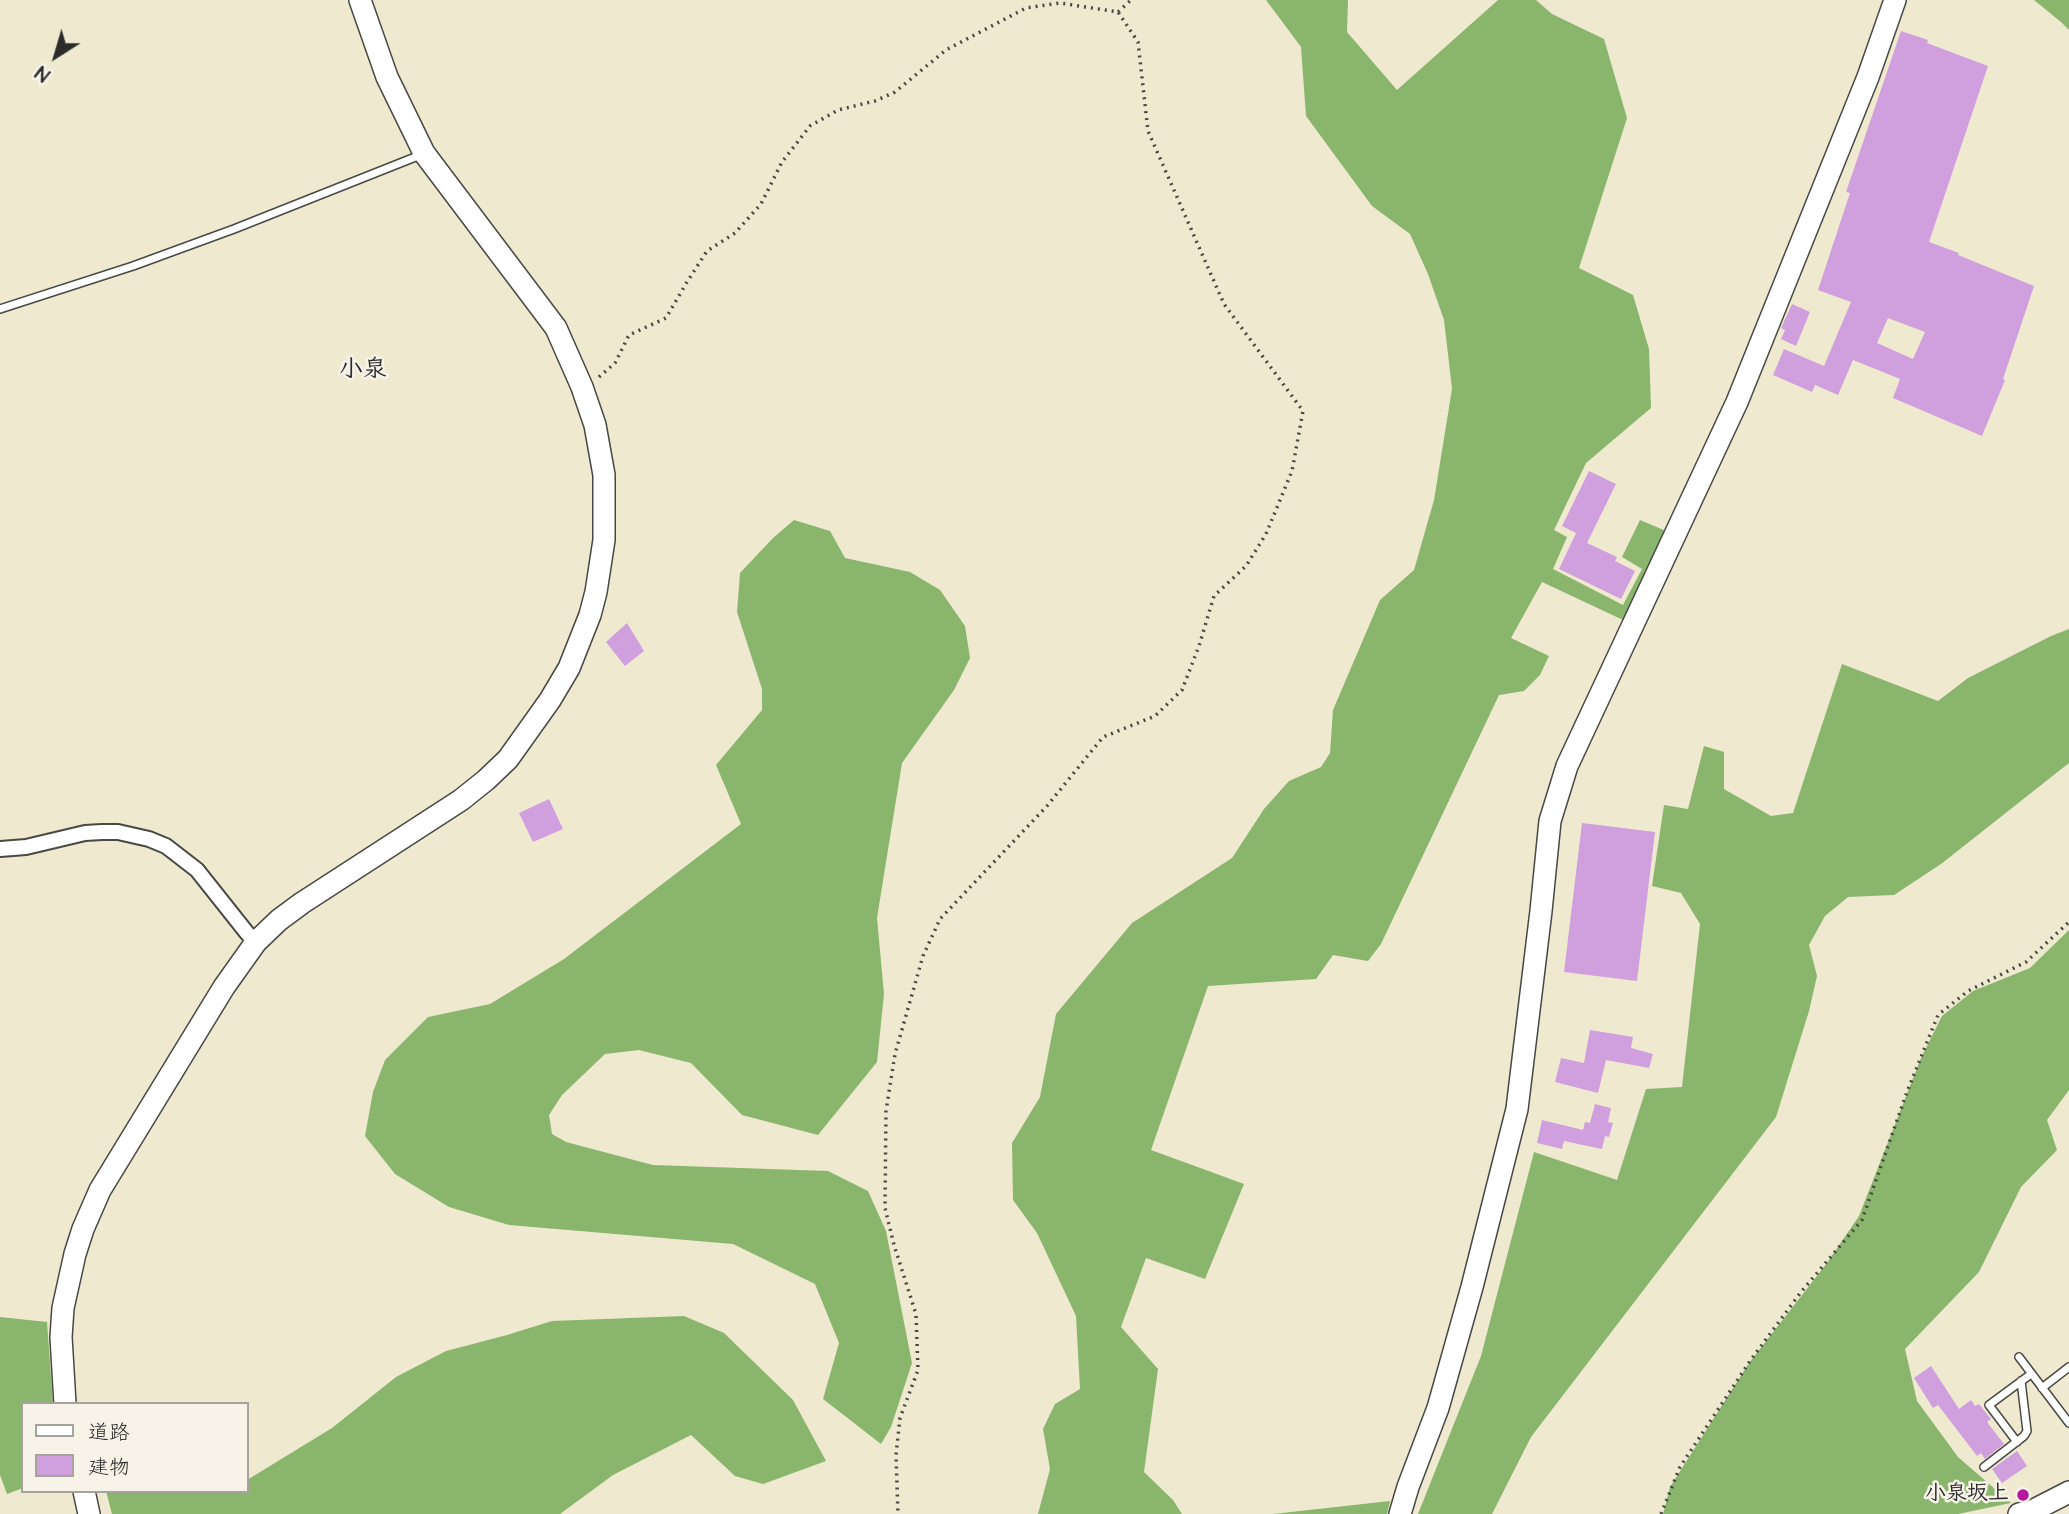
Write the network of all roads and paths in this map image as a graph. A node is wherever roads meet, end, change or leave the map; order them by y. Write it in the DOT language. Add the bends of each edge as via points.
graph roads {
  1 [pos="360,0"];
  2 [pos="1131,0"];
  3 [pos="1895,0"];
  4 [pos="1118,12"];
  5 [pos="424,153"];
  6 [pos="0,309"];
  7 [pos="583,387"];
  8 [pos="0,849"];
  9 [pos="2069,922"];
  10 [pos="256,942"];
  11 [pos="2019,1357"];
  12 [pos="2069,1367"];
  13 [pos="2031,1374"];
  14 [pos="2021,1381"];
  15 [pos="2042,1388"];
  16 [pos="65,1402"];
  17 [pos="2069,1423"];
  18 [pos="2017,1442"];
  19 [pos="1984,1467"];
  20 [pos="2069,1492"];
  21 [pos="84,1493"];
  22 [pos="2028,1513"];
  23 [pos="89,1514"];
  24 [pos="898,1514"];
  25 [pos="1400,1514"];
  26 [pos="1661,1514"];
  1 -- 5 [label="street" via="387,77"];
  2 -- 4 [label="path"];
  3 -- 25 [label="street" via="1737,402 1567,766 1550,821 1517,1109 1438,1408"];
  4 -- 7 [label="path" via="1060,3 1026,8 946,51 895,92 838,110 810,126 782,162 761,204 735,233 708,251 666,318 629,335 615,363"];
  4 -- 24 [label="path" via="1138,42 1148,131 1224,304 1303,411 1292,471 1266,534 1246,566 1213,596 1182,690 1155,716 1103,737 1047,806 940,919 923,956 895,1054 886,1111 885,1208 916,1314 918,1370 900,1418"];
  5 -- 6 [label="lane" via="221,234"];
  5 -- 7 [label="street" via="556,328"];
  7 -- 10 [label="street" via="596,425 604,475 604,540 590,615 550,701 508,759 486,780 302,902"];
  8 -- 10 [label="street" via="85,833 126,833 149,839 197,870"];
  9 -- 26 [label="path" via="2026,962 1968,991 1938,1015 1862,1220 1750,1361 1680,1467"];
  10 -- 16 [label="street" via="224,986 115,1166 83,1229 64,1308"];
  11 -- 13 [label="lane"];
  12 -- 15 [label="lane"];
  13 -- 14 [label="lane"];
  13 -- 15 [label="lane"];
  14 -- 18 [label="lane" via="2027,1430"];
  14 -- 18 [label="lane" via="1989,1405"];
  15 -- 17 [label="lane"];
  18 -- 19 [label="lane"];
  20 -- 22 [label="street"];
  21 -- 23 [label="street"];
}
